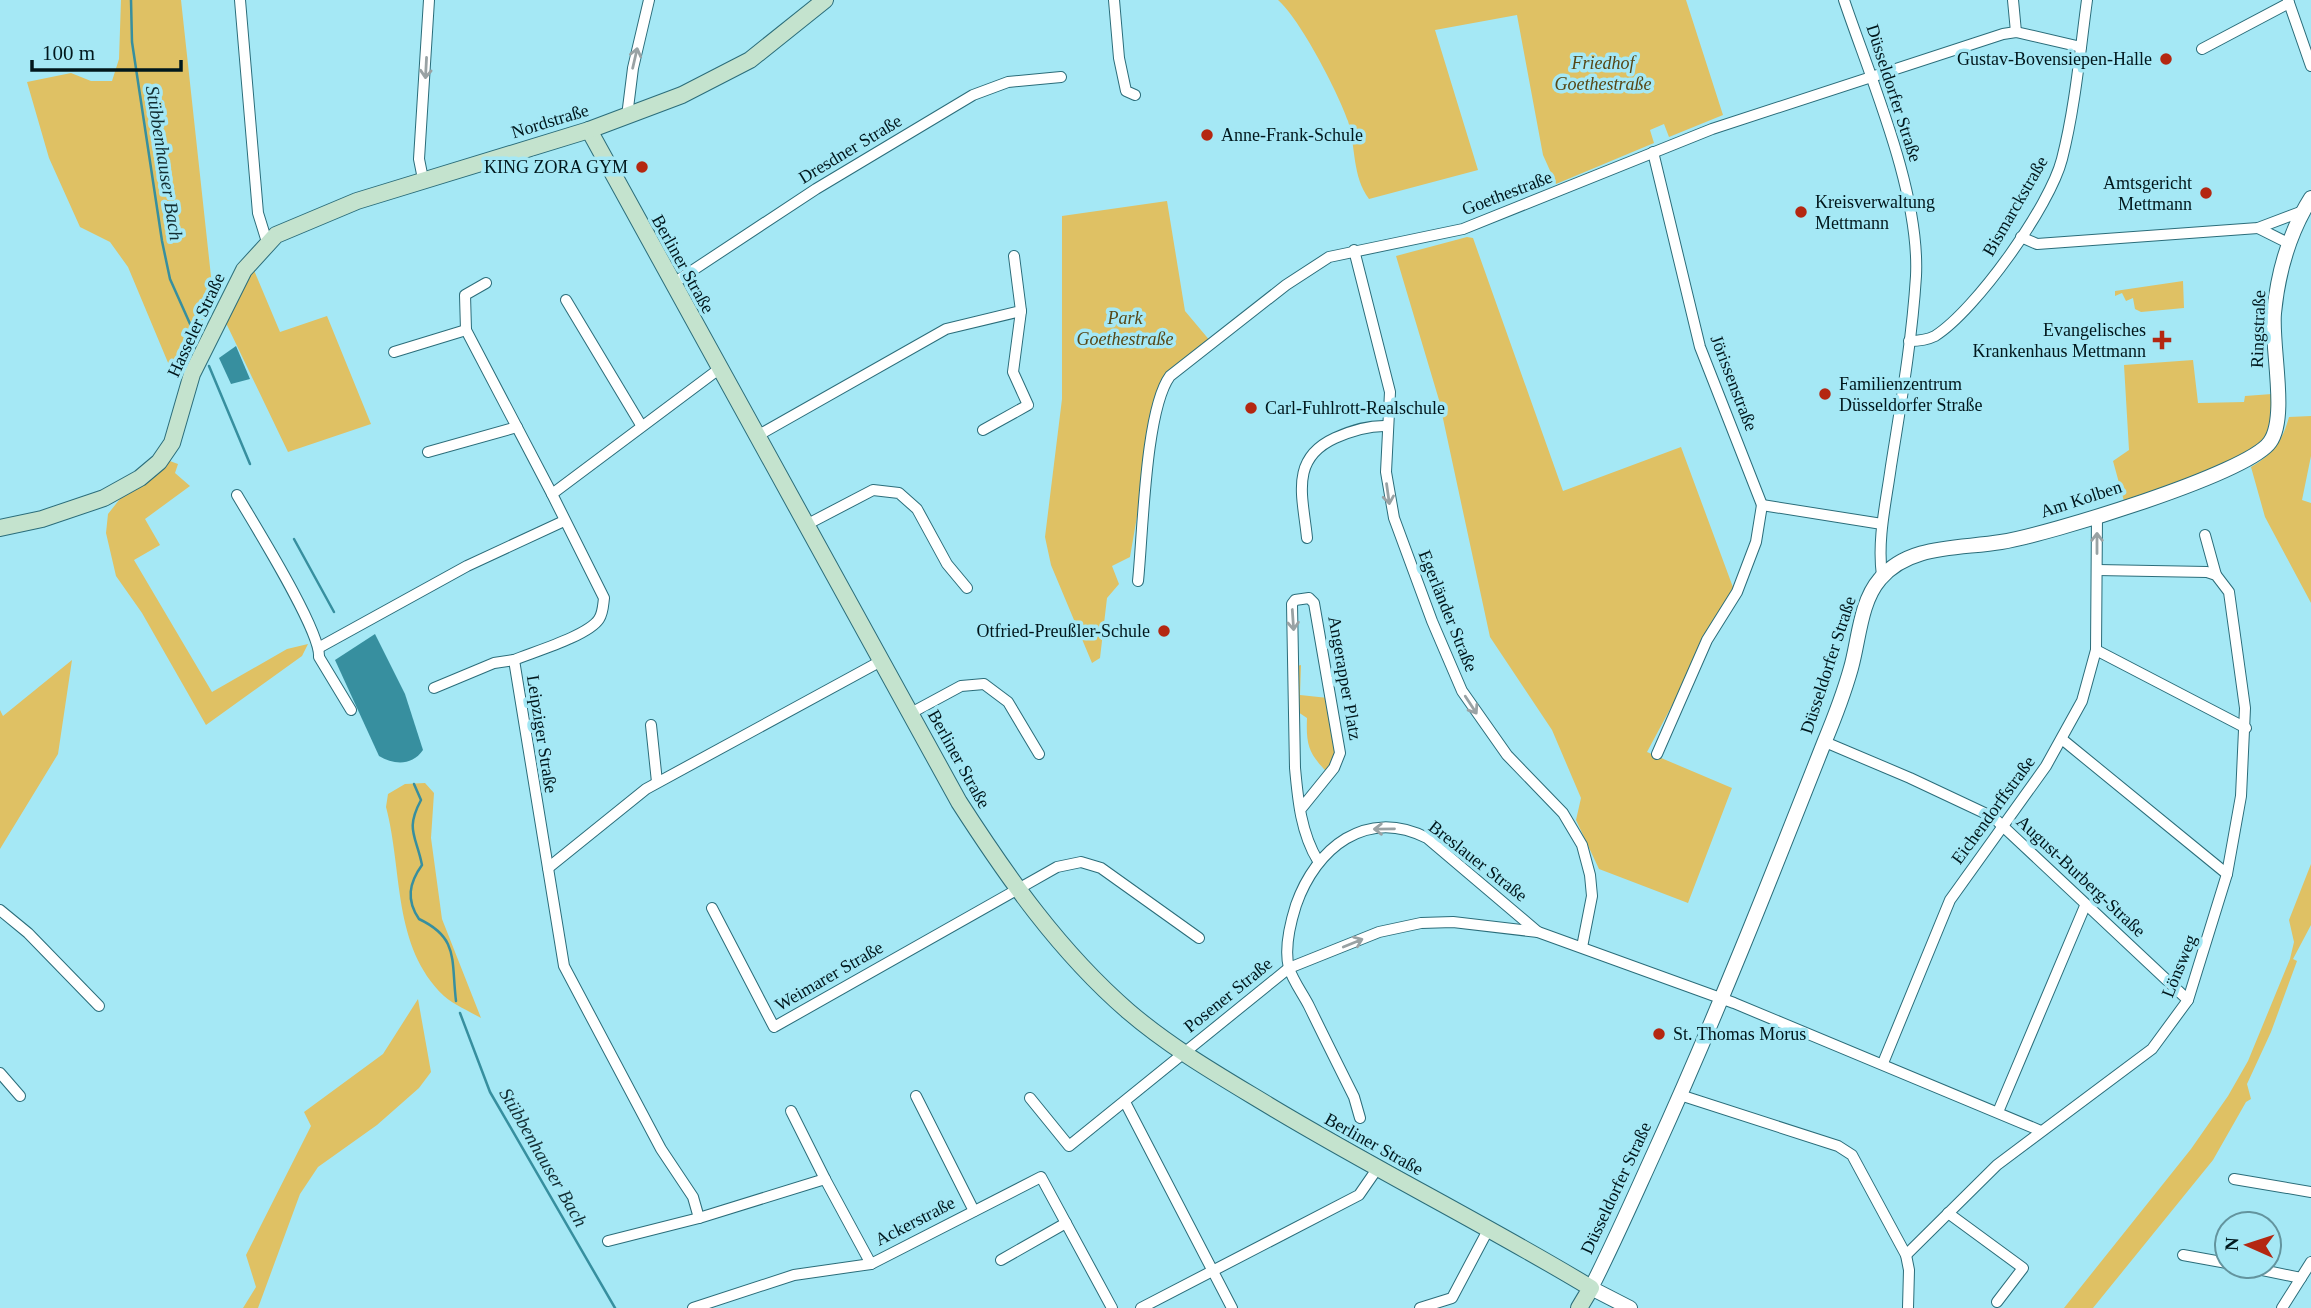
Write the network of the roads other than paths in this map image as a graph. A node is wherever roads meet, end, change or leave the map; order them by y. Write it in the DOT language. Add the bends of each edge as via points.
graph roads {
  1 [pos="240,0"];
  2 [pos="429,0"];
  3 [pos="649,0"];
  4 [pos="825,0"];
  5 [pos="1114,0"];
  6 [pos="1844,0"];
  7 [pos="2013,0"];
  8 [pos="2087,0"];
  9 [pos="2289,2"];
  10 [pos="2016,32"];
  11 [pos="2081,47"];
  12 [pos="2202,49"];
  13 [pos="2311,66"];
  14 [pos="1869,75"];
  15 [pos="1061,77"];
  16 [pos="1135,95"];
  17 [pos="627,116"];
  18 [pos="589,130"];
  19 [pos="1653,152"];
  20 [pos="423,179"];
  21 [pos="2308,210"];
  22 [pos="2258,228"];
  23 [pos="2021,237"];
  24 [pos="2289,239"];
  25 [pos="267,242"];
  26 [pos="1354,250"];
  27 [pos="1014,256"];
  28 [pos="486,283"];
  29 [pos="672,284"];
  30 [pos="566,300"];
  31 [pos="1021,310"];
  32 [pos="466,330"];
  33 [pos="1909,341"];
  34 [pos="394,352"];
  35 [pos="719,369"];
  36 [pos="641,425"];
  37 [pos="1388,426"];
  38 [pos="517,427"];
  39 [pos="2276,427"];
  40 [pos="983,430"];
  41 [pos="757,436"];
  42 [pos="428,452"];
  43 [pos="237,495"];
  44 [pos="552,495"];
  45 [pos="1762,505"];
  46 [pos="2096,516"];
  47 [pos="564,521"];
  48 [pos="1882,524"];
  49 [pos="806,525"];
  50 [pos="0,527"];
  51 [pos="2205,535"];
  52 [pos="1307,538"];
  53 [pos="2098,570"];
  54 [pos="2216,575"];
  55 [pos="1882,576"];
  56 [pos="1138,581"];
  57 [pos="967,588"];
  58 [pos="320,647"];
  59 [pos="2096,650"];
  60 [pos="514,660"];
  61 [pos="881,661"];
  62 [pos="435,688"];
  63 [pos="351,710"];
  64 [pos="911,713"];
  65 [pos="651,725"];
  66 [pos="2246,728"];
  67 [pos="2063,740"];
  68 [pos="1825,742"];
  69 [pos="1039,754"];
  70 [pos="1657,754"];
  71 [pos="657,782"];
  72 [pos="1300,810"];
  73 [pos="2003,828"];
  74 [pos="1318,860"];
  75 [pos="548,868"];
  76 [pos="2227,874"];
  77 [pos="1016,888"];
  78 [pos="2085,906"];
  79 [pos="712,908"];
  80 [pos="0,910"];
  81 [pos="1538,932"];
  82 [pos="1199,938"];
  83 [pos="1582,947"];
  84 [pos="1289,968"];
  85 [pos="1721,998"];
  86 [pos="2188,1000"];
  87 [pos="99,1006"];
  88 [pos="1185,1054"];
  89 [pos="1883,1063"];
  90 [pos="0,1073"];
  91 [pos="1680,1095"];
  92 [pos="20,1096"];
  93 [pos="916,1096"];
  94 [pos="1030,1098"];
  95 [pos="1125,1102"];
  96 [pos="791,1111"];
  97 [pos="1998,1112"];
  98 [pos="1360,1118"];
  99 [pos="2041,1131"];
  100 [pos="1377,1168"];
  101 [pos="825,1179"];
  102 [pos="2234,1179"];
  103 [pos="2311,1192"];
  104 [pos="974,1211"];
  105 [pos="1948,1213"];
  106 [pos="699,1218"];
  107 [pos="1066,1223"];
  108 [pos="1488,1230"];
  109 [pos="608,1241"];
  110 [pos="1906,1255"];
  111 [pos="2183,1255"];
  112 [pos="1001,1260"];
  113 [pos="2213,1260"];
  114 [pos="2311,1262"];
  115 [pos="871,1264"];
  116 [pos="1214,1272"];
  117 [pos="2283,1274"];
  118 [pos="2301,1278"];
  119 [pos="1591,1288"];
  120 [pos="1997,1302"];
  121 [pos="709,1305"];
  122 [pos="694,1308"];
  123 [pos="1112,1308"];
  124 [pos="1141,1308"];
  125 [pos="1232,1308"];
  126 [pos="1420,1308"];
  127 [pos="1579,1308"];
  128 [pos="1630,1308"];
  129 [pos="1908,1308"];
  130 [pos="2282,1308"];
  1 -- 25 [label="street" via="258,213"];
  2 -- 20 [label="street, one-way" via="419,159"];
  17 -- 3 [label="street, one-way" via="632,68"];
  4 -- 17 [label="main road, Nordstraße" via="781,38 732,71"];
  5 -- 16 [label="street" via="1126,91"];
  6 -- 14 [label="street, Düsseldorfer Straße"];
  7 -- 10 [label="street"];
  8 -- 11 [label="street, Bismarckstraße"];
  9 -- 12 [label="street"];
  9 -- 13 [label="street"];
  10 -- 11 [label="street, Goethestraße"];
  10 -- 14 [label="street, Goethestraße"];
  11 -- 23 [label="street, Bismarckstraße" via="2062,160"];
  14 -- 19 [label="street, Goethestraße"];
  14 -- 33 [label="street, Düsseldorfer Straße" via="1895,153 1913,239 1916,275"];
  15 -- 29 [label="street, Dresdner Straße" via="1008,82 972,95"];
  17 -- 18 [label="main road, Nordstraße"];
  18 -- 20 [label="main road, Nordstraße"];
  18 -- 29 [label="main road, Berliner Straße"];
  19 -- 26 [label="street, Goethestraße" via="1463,229"];
  19 -- 45 [label="street, Jörissenstraße" via="1700,347"];
  20 -- 25 [label="main road, Nordstraße" via="328,211"];
  21 -- 22 [label="street"];
  21 -- 24 [label="street"];
  22 -- 23 [label="street" via="2037,244"];
  22 -- 24 [label="street"];
  23 -- 33 [label="street, Bismarckstraße" via="1976,300 1935,335"];
  24 -- 39 [label="street, Ringstraße" via="2274,315"];
  25 -- 50 [label="main road, Hasseler Straße" via="244,270 198,363 172,443 159,462 104,498 42,519"];
  26 -- 37 [label="street, Egerländer Straße" via="1390,392"];
  26 -- 56 [label="street, Goethestraße" via="1308,269 1164,385 1153,431"];
  27 -- 31 [label="street"];
  28 -- 32 [label="street" via="465,295"];
  29 -- 35 [label="main road, Berliner Straße"];
  30 -- 36 [label="street"];
  31 -- 40 [label="street" via="1013,372 1028,405"];
  31 -- 41 [label="street" via="946,329"];
  32 -- 34 [label="street"];
  32 -- 38 [label="street, Leipziger Straße"];
  33 -- 48 [label="street, Düsseldorfer Straße"];
  35 -- 36 [label="street"];
  35 -- 41 [label="main road, Berliner Straße"];
  36 -- 44 [label="street"];
  37 -- 52 [label="street" via="1352,431 1310,455 1302,481"];
  37 -- 83 [label="street, Egerländer Straße, one-way" via="1390,506 1451,668 1472,708 1507,755 1563,813 1582,845 1590,875 1591,908"];
  38 -- 42 [label="street"];
  38 -- 44 [label="street, Leipziger Straße"];
  39 -- 46 [label="street, Am Kolben" via="2270,442 2244,463"];
  41 -- 49 [label="main road, Berliner Straße"];
  43 -- 58 [label="street"];
  44 -- 47 [label="street, Leipziger Straße"];
  45 -- 48 [label="street"];
  45 -- 70 [label="street" via="1756,542 1737,592 1707,640"];
  53 -- 46 [label="street, one-way"];
  46 -- 55 [label="street, Am Kolben" via="2002,542 1922,553"];
  47 -- 58 [label="street" via="467,565"];
  47 -- 60 [label="street, Leipziger Straße" via="604,598 603,610 598,622 586,630"];
  48 -- 55 [label="street, Düsseldorfer Straße"];
  49 -- 57 [label="street" via="873,490 899,493 917,509 947,564"];
  49 -- 61 [label="main road, Berliner Straße"];
  51 -- 54 [label="street, Lönsweg"];
  53 -- 54 [label="street"];
  53 -- 59 [label="street, Eichendorffstraße"];
  54 -- 66 [label="street, Lönsweg" via="2233,603"];
  55 -- 68 [label="street, Düsseldorfer Straße" via="1867,604"];
  58 -- 63 [label="street" via="319,657"];
  59 -- 66 [label="street"];
  59 -- 67 [label="street, Eichendorffstraße" via="2085,692"];
  60 -- 62 [label="street" via="494,663"];
  60 -- 75 [label="street, Leipziger Straße"];
  61 -- 64 [label="main road, Berliner Straße"];
  61 -- 71 [label="street"];
  64 -- 69 [label="street" via="961,686 984,684 1008,702"];
  64 -- 77 [label="main road, Berliner Straße" via="959,802"];
  65 -- 71 [label="street"];
  66 -- 76 [label="street, Lönsweg" via="2241,796"];
  67 -- 73 [label="street, Eichendorffstraße"];
  67 -- 76 [label="street"];
  68 -- 73 [label="street, August-Burberg-Straße" via="1993,817"];
  68 -- 85 [label="street, Düsseldorfer Straße"];
  71 -- 75 [label="street"];
  72 -- 72 [label="street, Angerapper Platz, one-way" via="1336,765 1340,753 1314,603 1309,598 1292,605"];
  72 -- 74 [label="street, Angerapper Platz" via="1307,840"];
  73 -- 78 [label="street, August-Burberg-Straße"];
  73 -- 89 [label="street, Eichendorffstraße" via="1946,909"];
  81 -- 74 [label="street, Breslauer Straße, one-way" via="1427,838 1413,832 1365,830"];
  74 -- 84 [label="street, Breslauer Straße" via="1290,925"];
  75 -- 106 [label="street, Leipziger Straße" via="569,979 693,1197"];
  76 -- 86 [label="street, Lönsweg"];
  77 -- 79 [label="street, Weimarer Straße" via="774,1027"];
  77 -- 82 [label="street" via="1057,867 1087,862"];
  77 -- 88 [label="main road, Berliner Straße" via="1097,982"];
  78 -- 86 [label="street, August-Burberg-Straße"];
  78 -- 97 [label="street"];
  80 -- 87 [label="street"];
  81 -- 83 [label="street, Breslauer Straße"];
  84 -- 81 [label="street, Posener Straße, one-way" via="1379,932 1422,923"];
  83 -- 85 [label="street, Breslauer Straße"];
  84 -- 88 [label="street, Posener Straße"];
  84 -- 98 [label="street, Breslauer Straße" via="1354,1097"];
  85 -- 89 [label="street, Breslauer Straße"];
  85 -- 91 [label="street, Düsseldorfer Straße"];
  86 -- 99 [label="street, Lönsweg" via="2152,1049"];
  88 -- 95 [label="street, Posener Straße"];
  88 -- 100 [label="main road, Berliner Straße"];
  89 -- 97 [label="street, Breslauer Straße"];
  90 -- 92 [label="street"];
  91 -- 110 [label="street" via="1846,1150 1858,1162"];
  91 -- 119 [label="street, Düsseldorfer Straße"];
  93 -- 104 [label="street"];
  94 -- 95 [label="street, Posener Straße" via="1069,1146"];
  95 -- 116 [label="street"];
  96 -- 101 [label="street"];
  97 -- 99 [label="street, Breslauer Straße"];
  99 -- 105 [label="street, Lönsweg" via="1997,1165"];
  100 -- 108 [label="main road, Berliner Straße"];
  100 -- 116 [label="street" via="1359,1195"];
  101 -- 106 [label="street"];
  101 -- 115 [label="street"];
  102 -- 103 [label="street"];
  104 -- 107 [label="street, Ackerstraße" via="1041,1177"];
  104 -- 115 [label="street, Ackerstraße"];
  105 -- 110 [label="street, Lönsweg"];
  105 -- 120 [label="street" via="2023,1268"];
  106 -- 109 [label="street"];
  107 -- 112 [label="street"];
  107 -- 123 [label="street, Ackerstraße"];
  108 -- 119 [label="main road, Berliner Straße"];
  108 -- 126 [label="street" via="1452,1298"];
  110 -- 129 [label="street"];
  111 -- 113 [label="street"];
  114 -- 118 [label="street"];
  115 -- 121 [label="street, Ackerstraße" via="794,1275"];
  116 -- 124 [label="street"];
  116 -- 125 [label="street"];
  117 -- 118 [label="street"];
  118 -- 130 [label="street"];
  119 -- 127 [label="main road, Düsseldorfer Straße"];
  119 -- 128 [label="street"];
  121 -- 122 [label="street, Ackerstraße"];
}
